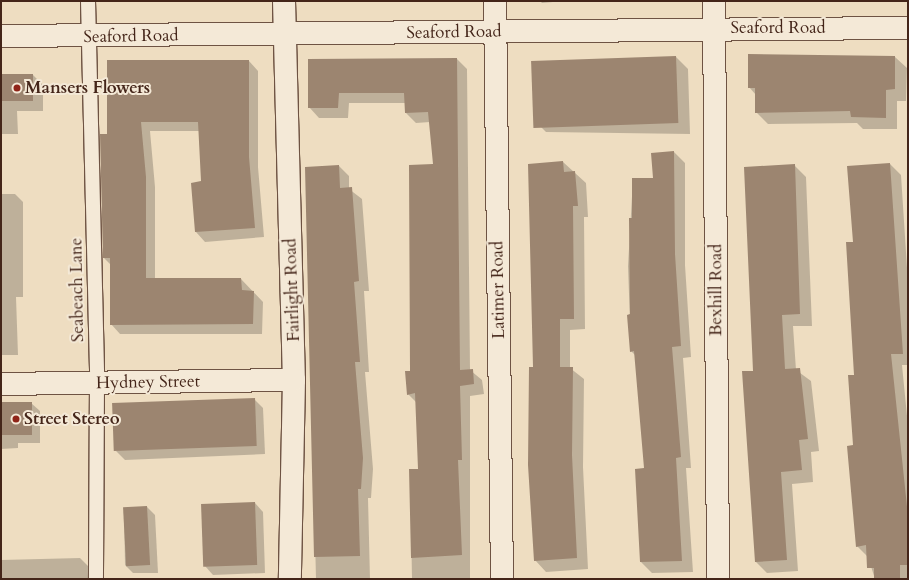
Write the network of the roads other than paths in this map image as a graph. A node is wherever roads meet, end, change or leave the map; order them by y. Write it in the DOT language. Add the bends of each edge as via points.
graph roads {
  1 [pos="88,1"];
  2 [pos="284,1"];
  3 [pos="495,1"];
  4 [pos="714,1"];
  5 [pos="714,28"];
  6 [pos="908,28"];
  7 [pos="495,31"];
  8 [pos="284,34"];
  9 [pos="1,36"];
  10 [pos="89,36"];
  11 [pos="294,380"];
  12 [pos="97,382"];
  13 [pos="1,384"];
  14 [pos="96,579"];
  15 [pos="290,579"];
  16 [pos="502,579"];
  17 [pos="718,579"];
  1 -- 10 [label="lane, Seabeach Lane"];
  2 -- 8 [label="street, Fairlight Road"];
  3 -- 7 [label="street, Latimer Road"];
  4 -- 5 [label="street, Bexhill Road"];
  5 -- 6 [label="street, Seaford Road"];
  5 -- 7 [label="street, Seaford Road"];
  5 -- 17 [label="street, Bexhill Road"];
  7 -- 8 [label="street, Seaford Road"];
  7 -- 16 [label="street, Latimer Road"];
  8 -- 10 [label="street, Seaford Road"];
  8 -- 11 [label="street, Fairlight Road"];
  9 -- 10 [label="street, Seaford Road"];
  10 -- 12 [label="lane, Seabeach Lane"];
  11 -- 12 [label="street, Hydney Street"];
  11 -- 15 [label="street, Fairlight Road"];
  12 -- 13 [label="street, Hydney Street"];
  12 -- 14 [label="lane, Seabeach Lane"];
}
